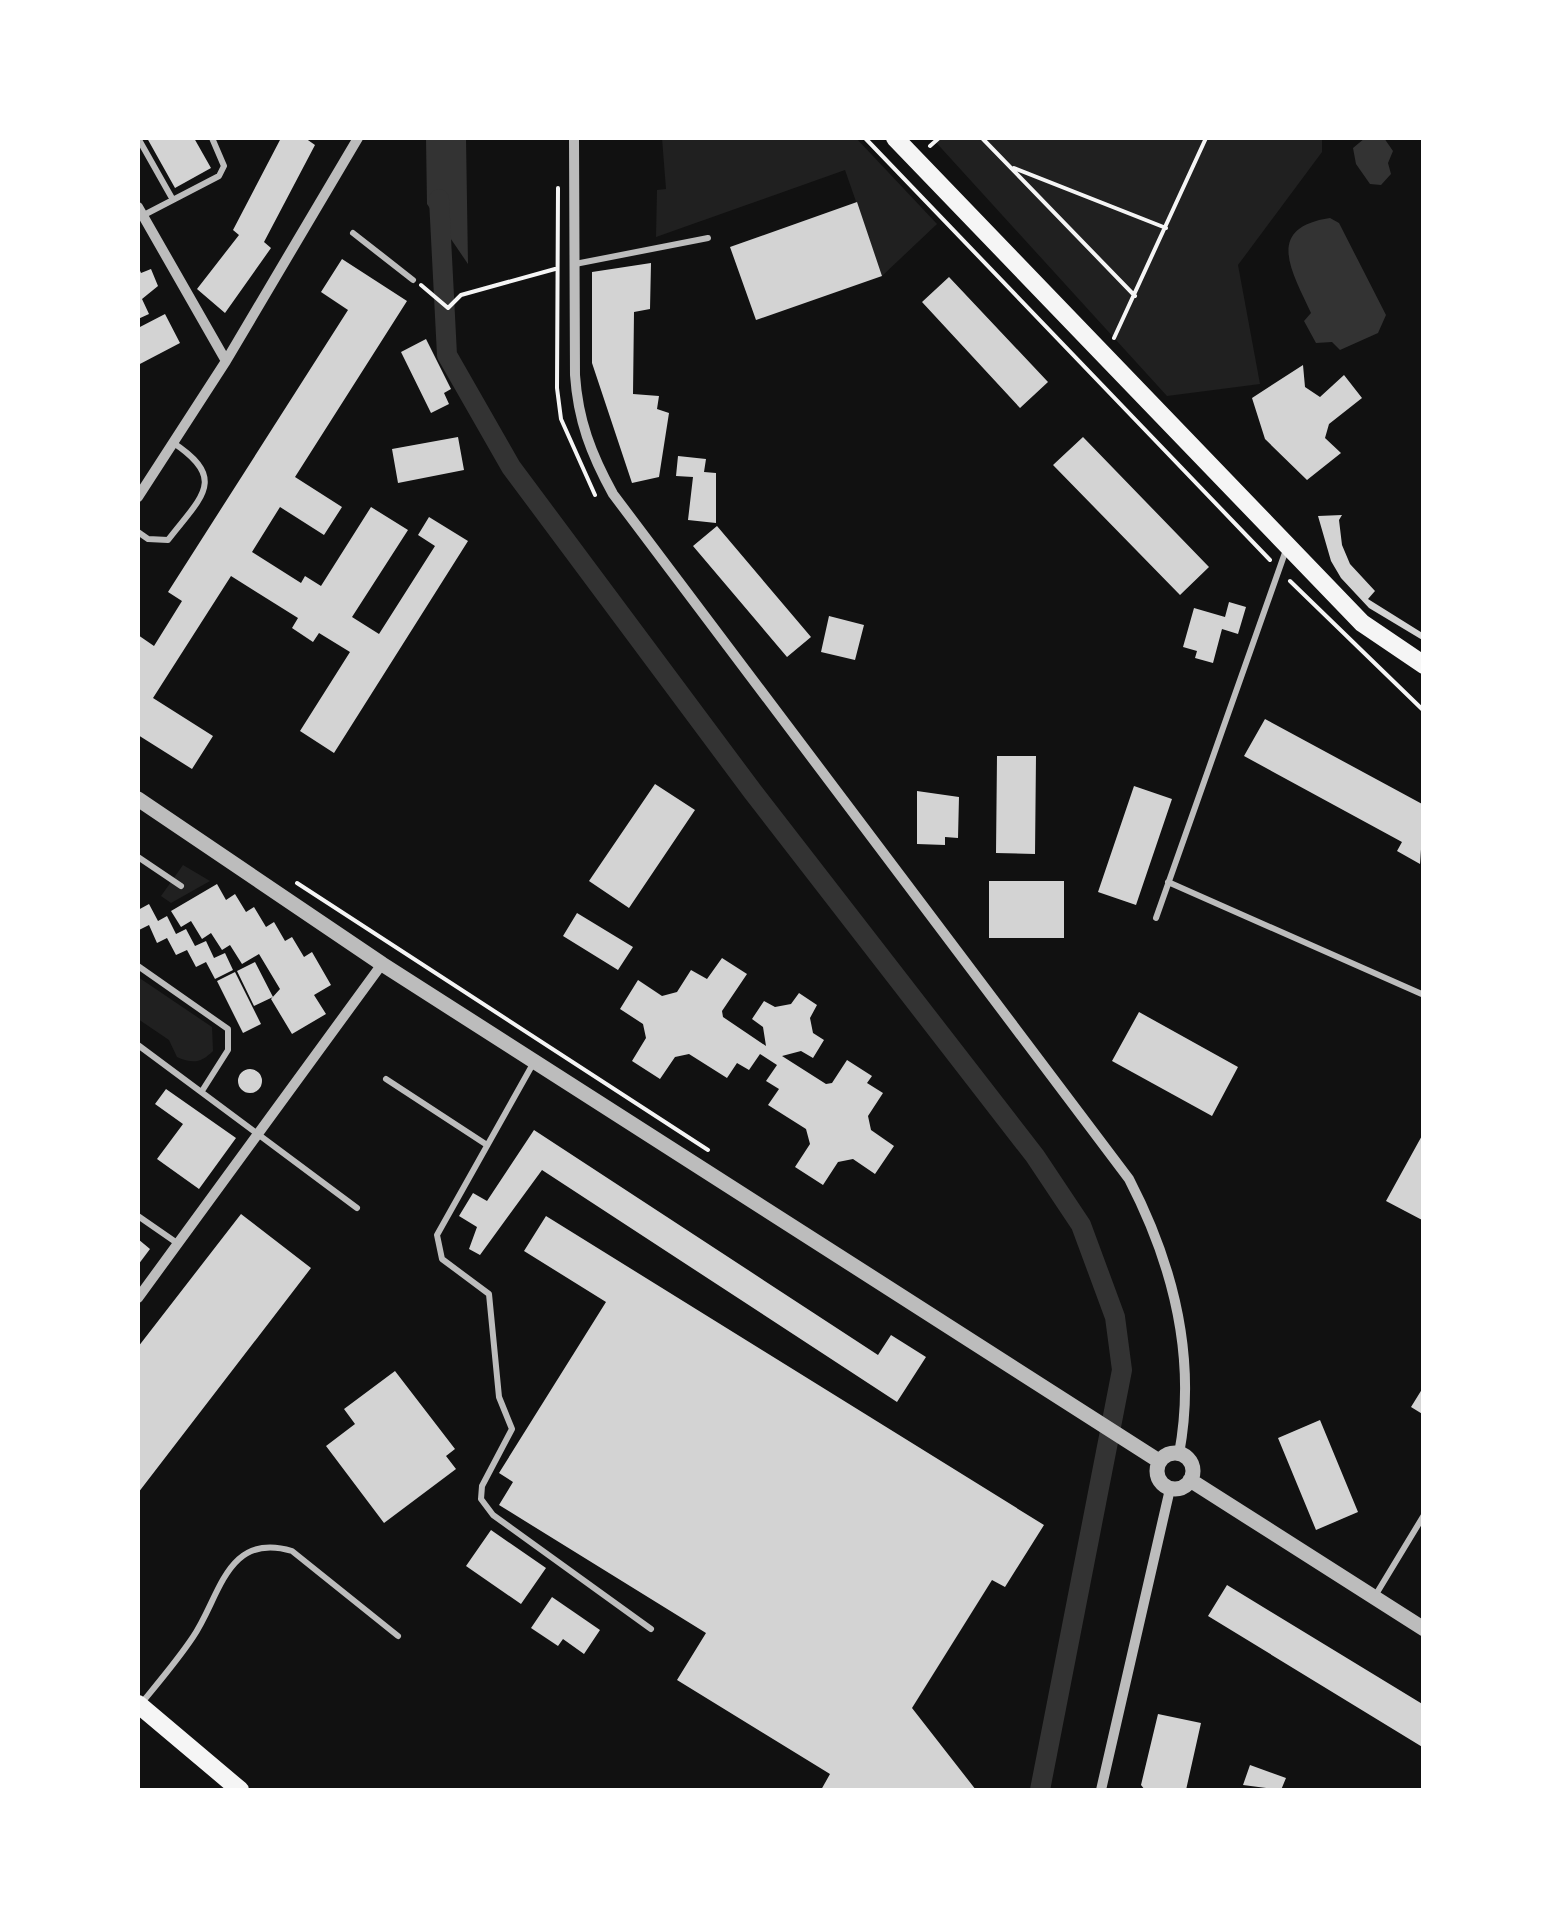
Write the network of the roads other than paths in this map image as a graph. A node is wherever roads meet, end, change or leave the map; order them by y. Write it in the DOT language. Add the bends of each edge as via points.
graph roads {
  1 [pos="138,138"];
  2 [pos="212,138"];
  3 [pos="358,138"];
  4 [pos="574,138"];
  5 [pos="895,138"];
  6 [pos="173,200"];
  7 [pos="140,212"];
  8 [pos="354,233"];
  9 [pos="708,238"];
  10 [pos="574,264"];
  11 [pos="412,280"];
  12 [pos="226,361"];
  13 [pos="172,442"];
  14 [pos="138,497"];
  15 [pos="138,532"];
  16 [pos="1288,546"];
  17 [pos="1424,666"];
  18 [pos="138,800"];
  19 [pos="138,857"];
  20 [pos="1168,882"];
  21 [pos="181,886"];
  22 [pos="1156,918"];
  23 [pos="382,964"];
  24 [pos="138,966"];
  25 [pos="1424,995"];
  26 [pos="138,1045"];
  27 [pos="535,1061"];
  28 [pos="386,1079"];
  29 [pos="202,1090"];
  30 [pos="257,1134"];
  31 [pos="487,1145"];
  32 [pos="357,1208"];
  33 [pos="138,1216"];
  34 [pos="177,1243"];
  35 [pos="138,1298"];
  36 [pos="1179,1454"];
  37 [pos="1159,1461"];
  38 [pos="1190,1480"];
  39 [pos="1170,1488"];
  40 [pos="1424,1515"];
  41 [pos="1374,1597"];
  42 [pos="650,1628"];
  43 [pos="1424,1629"];
  44 [pos="398,1636"];
  45 [pos="138,1705"];
  46 [pos="240,1790"];
  47 [pos="1101,1790"];
  1 -- 6 [label="lane"];
  2 -- 6 [label="lane" via="224,166 219,176"];
  3 -- 12 [label="street"];
  4 -- 10 [label="street"];
  5 -- 16 [label="main road"];
  6 -- 7 [label="lane"];
  7 -- 12 [label="street"];
  8 -- 11 [label="lane"];
  9 -- 10 [label="lane"];
  10 -- 36 [label="street" via="577,408 613,494 1129,1179 1154,1226 1186,1369"];
  12 -- 13 [label="street"];
  13 -- 14 [label="street"];
  13 -- 15 [label="lane" via="198,459 204,489 168,540"];
  16 -- 17 [label="main road" via="1362,623"];
  16 -- 20 [label="lane"];
  18 -- 23 [label="street"];
  19 -- 21 [label="lane"];
  20 -- 22 [label="lane"];
  20 -- 25 [label="lane"];
  23 -- 27 [label="street"];
  23 -- 30 [label="street"];
  24 -- 29 [label="lane" via="228,1030 228,1050"];
  26 -- 29 [label="lane"];
  27 -- 31 [label="lane"];
  27 -- 37 [label="street"];
  28 -- 31 [label="lane"];
  29 -- 30 [label="lane"];
  30 -- 32 [label="lane"];
  30 -- 34 [label="street"];
  31 -- 42 [label="lane" via="436,1243 442,1259 488,1294 493,1310 499,1397 512,1428 482,1486 483,1504"];
  33 -- 34 [label="lane"];
  34 -- 35 [label="street"];
  36 -- 37 [label="street"];
  36 -- 38 [label="street" via="1191,1462"];
  37 -- 39 [label="street" via="1159,1480"];
  38 -- 39 [label="street"];
  38 -- 41 [label="street"];
  39 -- 47 [label="street"];
  40 -- 41 [label="lane"];
  41 -- 43 [label="street"];
  44 -- 45 [label="lane" via="292,1551 256,1548 220,1580 195,1634"];
  45 -- 46 [label="main road"];
}
